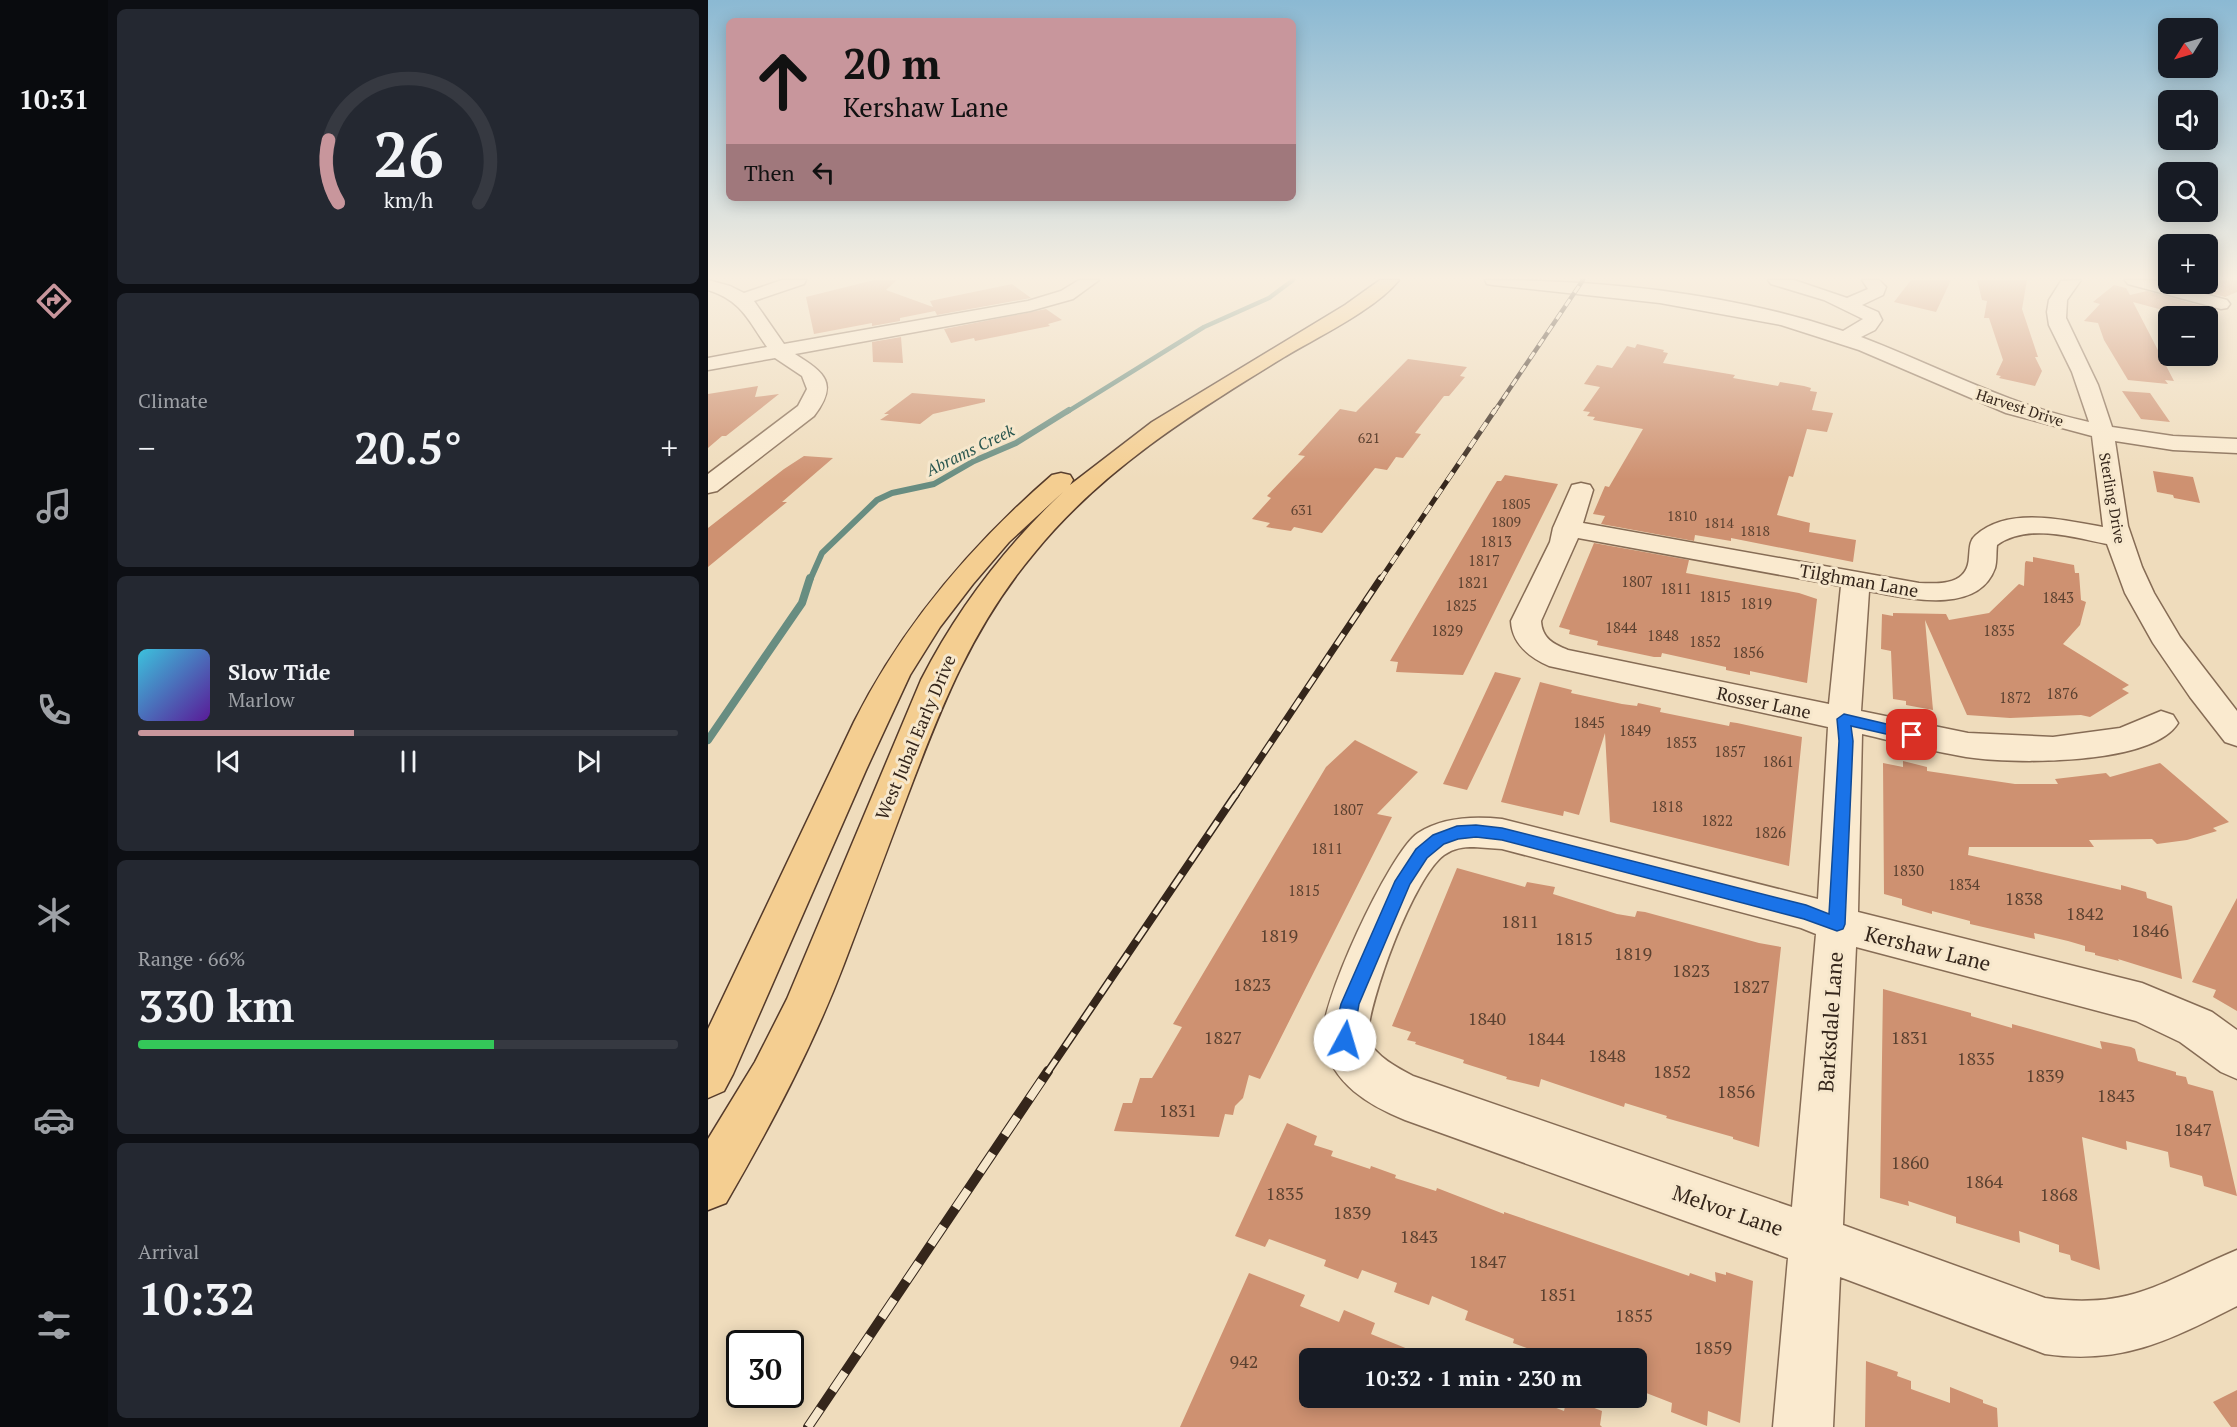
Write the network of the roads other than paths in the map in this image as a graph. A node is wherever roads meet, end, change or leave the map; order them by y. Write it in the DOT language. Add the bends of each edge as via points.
graph roads {
  1 [pos="778,347"];
  2 [pos="810,347"];
  3 [pos="1259,347"];
  4 [pos="1288,347"];
  5 [pos="1865,347"];
  6 [pos="2068,347"];
  7 [pos="781,352"];
  8 [pos="708,364"];
  9 [pos="2101,430"];
  10 [pos="2237,446"];
  11 [pos="708,467"];
  12 [pos="733,467"];
  13 [pos="708,486"];
  14 [pos="1581,490"];
  15 [pos="1566,528"];
  16 [pos="2118,538"];
  17 [pos="1856,580"];
  18 [pos="1844,719"];
  19 [pos="2161,723"];
  20 [pos="2237,734"];
  21 [pos="1837,924"];
  22 [pos="1380,933"];
  23 [pos="2237,1057"];
  24 [pos="708,1075"];
  25 [pos="708,1185"];
  26 [pos="1815,1241"];
  27 [pos="2237,1277"];
  28 [pos="1803,1427"];
  1 -- 7 [label="street"];
  2 -- 7 [label="street"];
  3 -- 24 [label="main road, West Jubal Early Drive" via="1186,390 1078,464 971,565 913,645 887,690"];
  4 -- 25 [label="main road, West Jubal Early Drive" via="1160,427 1109,464 1052,516 984,599 959,637 903,755 804,1010 768,1085"];
  5 -- 9 [label="street, Harvest Drive" via="2004,405"];
  6 -- 9 [label="street, Sterling Drive" via="2090,391"];
  7 -- 8 [label="street"];
  7 -- 12 [label="street" via="816,381 815,399 806,411"];
  9 -- 10 [label="street, Harvest Drive" via="2174,443"];
  9 -- 16 [label="street, Sterling Drive"];
  11 -- 12 [label="street"];
  12 -- 13 [label="street"];
  14 -- 15 [label="street, Rosser Lane"];
  15 -- 17 [label="street, Tilghman Lane"];
  15 -- 18 [label="street, Rosser Lane" via="1526,621 1527,634 1544,651 1567,661"];
  16 -- 17 [label="street, Tilghman Lane" via="2020,526 1988,538 1980,572 1968,584 1954,590 1921,592"];
  16 -- 20 [label="street, Sterling Drive" via="2147,608 2174,652"];
  17 -- 18 [label="street, Barksdale Lane"];
  18 -- 19 [label="street, Rosser Lane" via="1968,746 2029,749 2114,742"];
  18 -- 21 [label="street, Barksdale Lane"];
  21 -- 22 [label="street, Kershaw Lane" via="1784,906 1502,834 1476,831 1447,836 1429,845 1403,881"];
  21 -- 23 [label="street, Kershaw Lane" via="2142,1003 2196,1027"];
  21 -- 26 [label="street, Barksdale Lane"];
  22 -- 26 [label="street, Melvor Lane" via="1350,1004 1345,1040 1360,1068 1385,1088"];
  26 -- 27 [label="street, Melvor Lane" via="2022,1318 2065,1330 2120,1328"];
  26 -- 28 [label="street, Barksdale Lane"];
}
